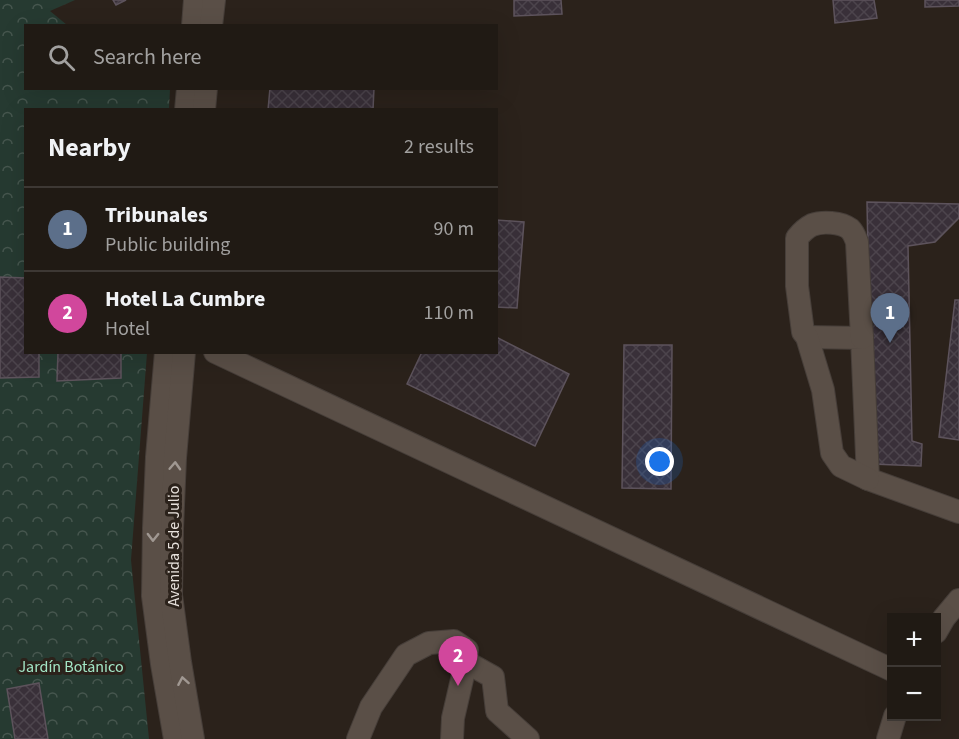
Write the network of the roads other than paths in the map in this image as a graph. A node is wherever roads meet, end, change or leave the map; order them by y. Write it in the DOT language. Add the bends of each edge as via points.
graph roads {
  1 [pos="195,0"];
  2 [pos="214,0"];
  3 [pos="193,24"];
  4 [pos="211,24"];
  5 [pos="188,90"];
  6 [pos="206,90"];
  7 [pos="186,108"];
  8 [pos="204,108"];
  9 [pos="807,337"];
  10 [pos="862,338"];
  11 [pos="166,354"];
  12 [pos="184,354"];
  13 [pos="219,354"];
  14 [pos="868,479"];
  15 [pos="959,512"];
  16 [pos="959,600"];
  17 [pos="941,623"];
  18 [pos="466,663"];
  19 [pos="887,668"];
  20 [pos="175,739"];
  21 [pos="193,739"];
  22 [pos="358,739"];
  23 [pos="452,739"];
  24 [pos="528,739"];
  1 -- 3 [label="street"];
  2 -- 4 [label="street"];
  5 -- 7 [label="street"];
  6 -- 8 [label="street"];
  9 -- 10 [label="street"];
  9 -- 10 [label="street" via="797,286 797,238 813,225 824,223 848,228 854,235"];
  9 -- 14 [label="street" via="822,390 831,453 841,466"];
  10 -- 14 [label="street"];
  11 -- 20 [label="street, Avenida 5 de Julio, one-way" via="155,492 153,596"];
  21 -- 12 [label="street, Avenida 5 de Julio, one-way" via="171,595"];
  13 -- 19 [label="street"];
  14 -- 15 [label="street"];
  16 -- 17 [label="street"];
  18 -- 22 [label="street" via="467,650 454,640 429,643 406,655 370,707"];
  18 -- 23 [label="street"];
  18 -- 24 [label="street" via="493,677 497,711"];
}
